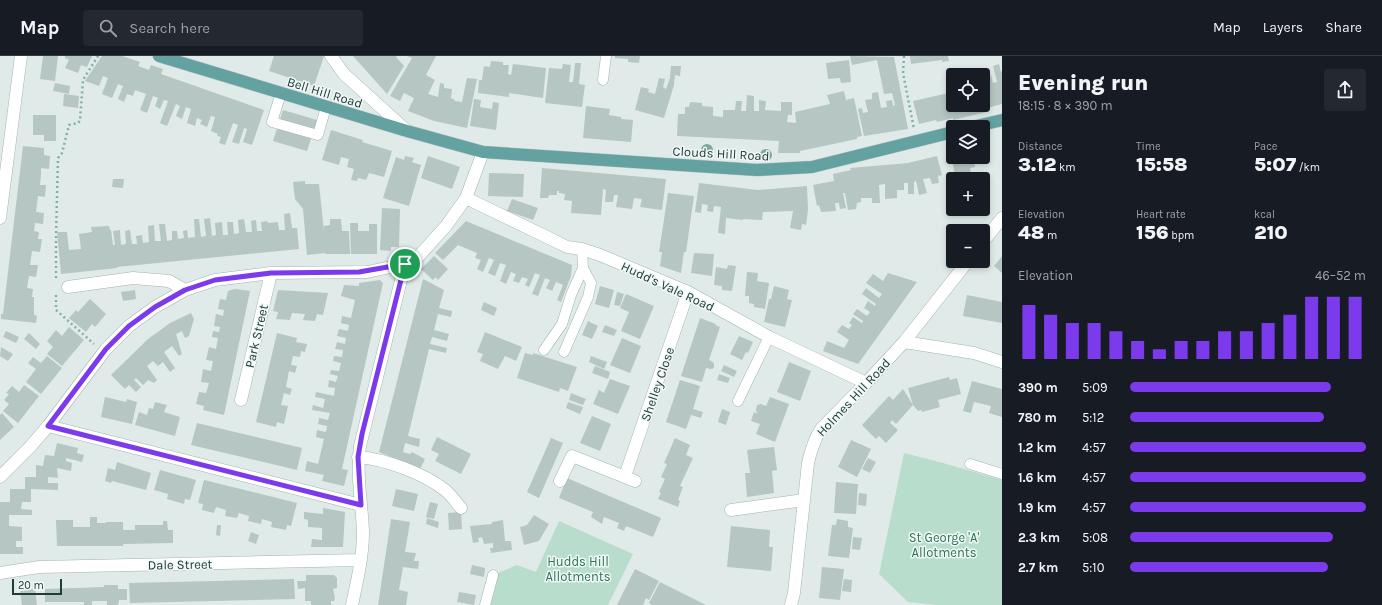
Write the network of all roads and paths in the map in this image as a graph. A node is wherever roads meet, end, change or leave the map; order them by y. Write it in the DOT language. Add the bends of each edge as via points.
graph roads {
  1 [pos="21,56"];
  2 [pos="98,56"];
  3 [pos="159,56"];
  4 [pos="331,56"];
  5 [pos="606,56"];
  6 [pos="904,56"];
  7 [pos="603,80"];
  8 [pos="281,93"];
  9 [pos="326,107"];
  10 [pos="1002,120"];
  11 [pos="990,123"];
  12 [pos="407,131"];
  13 [pos="946,134"];
  14 [pos="916,141"];
  15 [pos="483,152"];
  16 [pos="466,198"];
  17 [pos="0,218"];
  18 [pos="1002,218"];
  19 [pos="990,233"];
  20 [pos="582,249"];
  21 [pos="405,264"];
  22 [pos="584,268"];
  23 [pos="962,268"];
  24 [pos="271,273"];
  25 [pos="56,281"];
  26 [pos="62,287"];
  27 [pos="185,290"];
  28 [pos="688,292"];
  29 [pos="769,337"];
  30 [pos="904,342"];
  31 [pos="544,350"];
  32 [pos="103,352"];
  33 [pos="564,352"];
  34 [pos="1002,362"];
  35 [pos="866,383"];
  36 [pos="241,400"];
  37 [pos="738,400"];
  38 [pos="48,426"];
  39 [pos="358,457"];
  40 [pos="970,464"];
  41 [pos="1002,474"];
  42 [pos="0,477"];
  43 [pos="560,481"];
  44 [pos="804,500"];
  45 [pos="361,505"];
  46 [pos="461,508"];
  47 [pos="731,510"];
  48 [pos="361,560"];
  49 [pos="0,573"];
  50 [pos="493,575"];
  51 [pos="352,605"];
  52 [pos="485,605"];
  53 [pos="791,605"];
  1 -- 17 [label="street"];
  2 -- 25 [label="path" via="83,80 80,121 68,125 62,153 58,158"];
  3 -- 8 [label="main road, Bell Hill Road"];
  4 -- 12 [label="street" via="344,74"];
  5 -- 7 [label="lane"];
  6 -- 14 [label="path" via="904,73"];
  8 -- 9 [label="main road, Bell Hill Road"];
  8 -- 9 [label="lane" via="272,122 318,135"];
  9 -- 12 [label="main road, Bell Hill Road"];
  10 -- 11 [label="main road"];
  12 -- 15 [label="main road, Bell Hill Road"];
  13 -- 14 [label="main road, Clouds Hill Road"];
  14 -- 15 [label="main road, Clouds Hill Road" via="812,168 757,170"];
  15 -- 16 [label="street"];
  16 -- 20 [label="street, Hudd's Vale Road" via="567,247"];
  16 -- 21 [label="street" via="446,226 422,252"];
  18 -- 19 [label="street"];
  20 -- 22 [label="lane"];
  20 -- 28 [label="street, Hudd's Vale Road"];
  21 -- 24 [label="street" via="359,272"];
  21 -- 39 [label="street"];
  22 -- 31 [label="lane" via="571,295 562,324"];
  22 -- 33 [label="lane" via="591,283 588,297"];
  23 -- 30 [label="street, Holmes Hill Road"];
  24 -- 27 [label="street" via="215,280"];
  24 -- 36 [label="street, Park Street"];
  26 -- 27 [label="street" via="133,278 169,281"];
  26 -- 32 [label="path" via="56,310"];
  27 -- 32 [label="street" via="129,326"];
  28 -- 29 [label="street, Hudd's Vale Road"];
  28 -- 43 [label="street, Shelley Close" via="630,479 572,456"];
  29 -- 35 [label="street, Hudd's Vale Road"];
  29 -- 37 [label="lane"];
  30 -- 34 [label="street" via="974,353"];
  30 -- 35 [label="street, Holmes Hill Road"];
  32 -- 38 [label="street"];
  35 -- 44 [label="street, Holmes Hill Road" via="815,437 808,463"];
  38 -- 42 [label="street"];
  38 -- 45 [label="street"];
  39 -- 45 [label="street"];
  39 -- 46 [label="street" via="384,461 437,484 446,490"];
  40 -- 41 [label="lane"];
  44 -- 47 [label="street"];
  44 -- 53 [label="street, Holmes Hill Road"];
  45 -- 48 [label="street"];
  48 -- 49 [label="street, Dale Street" via="39,567"];
  48 -- 51 [label="street"];
  50 -- 52 [label="lane"];
}
